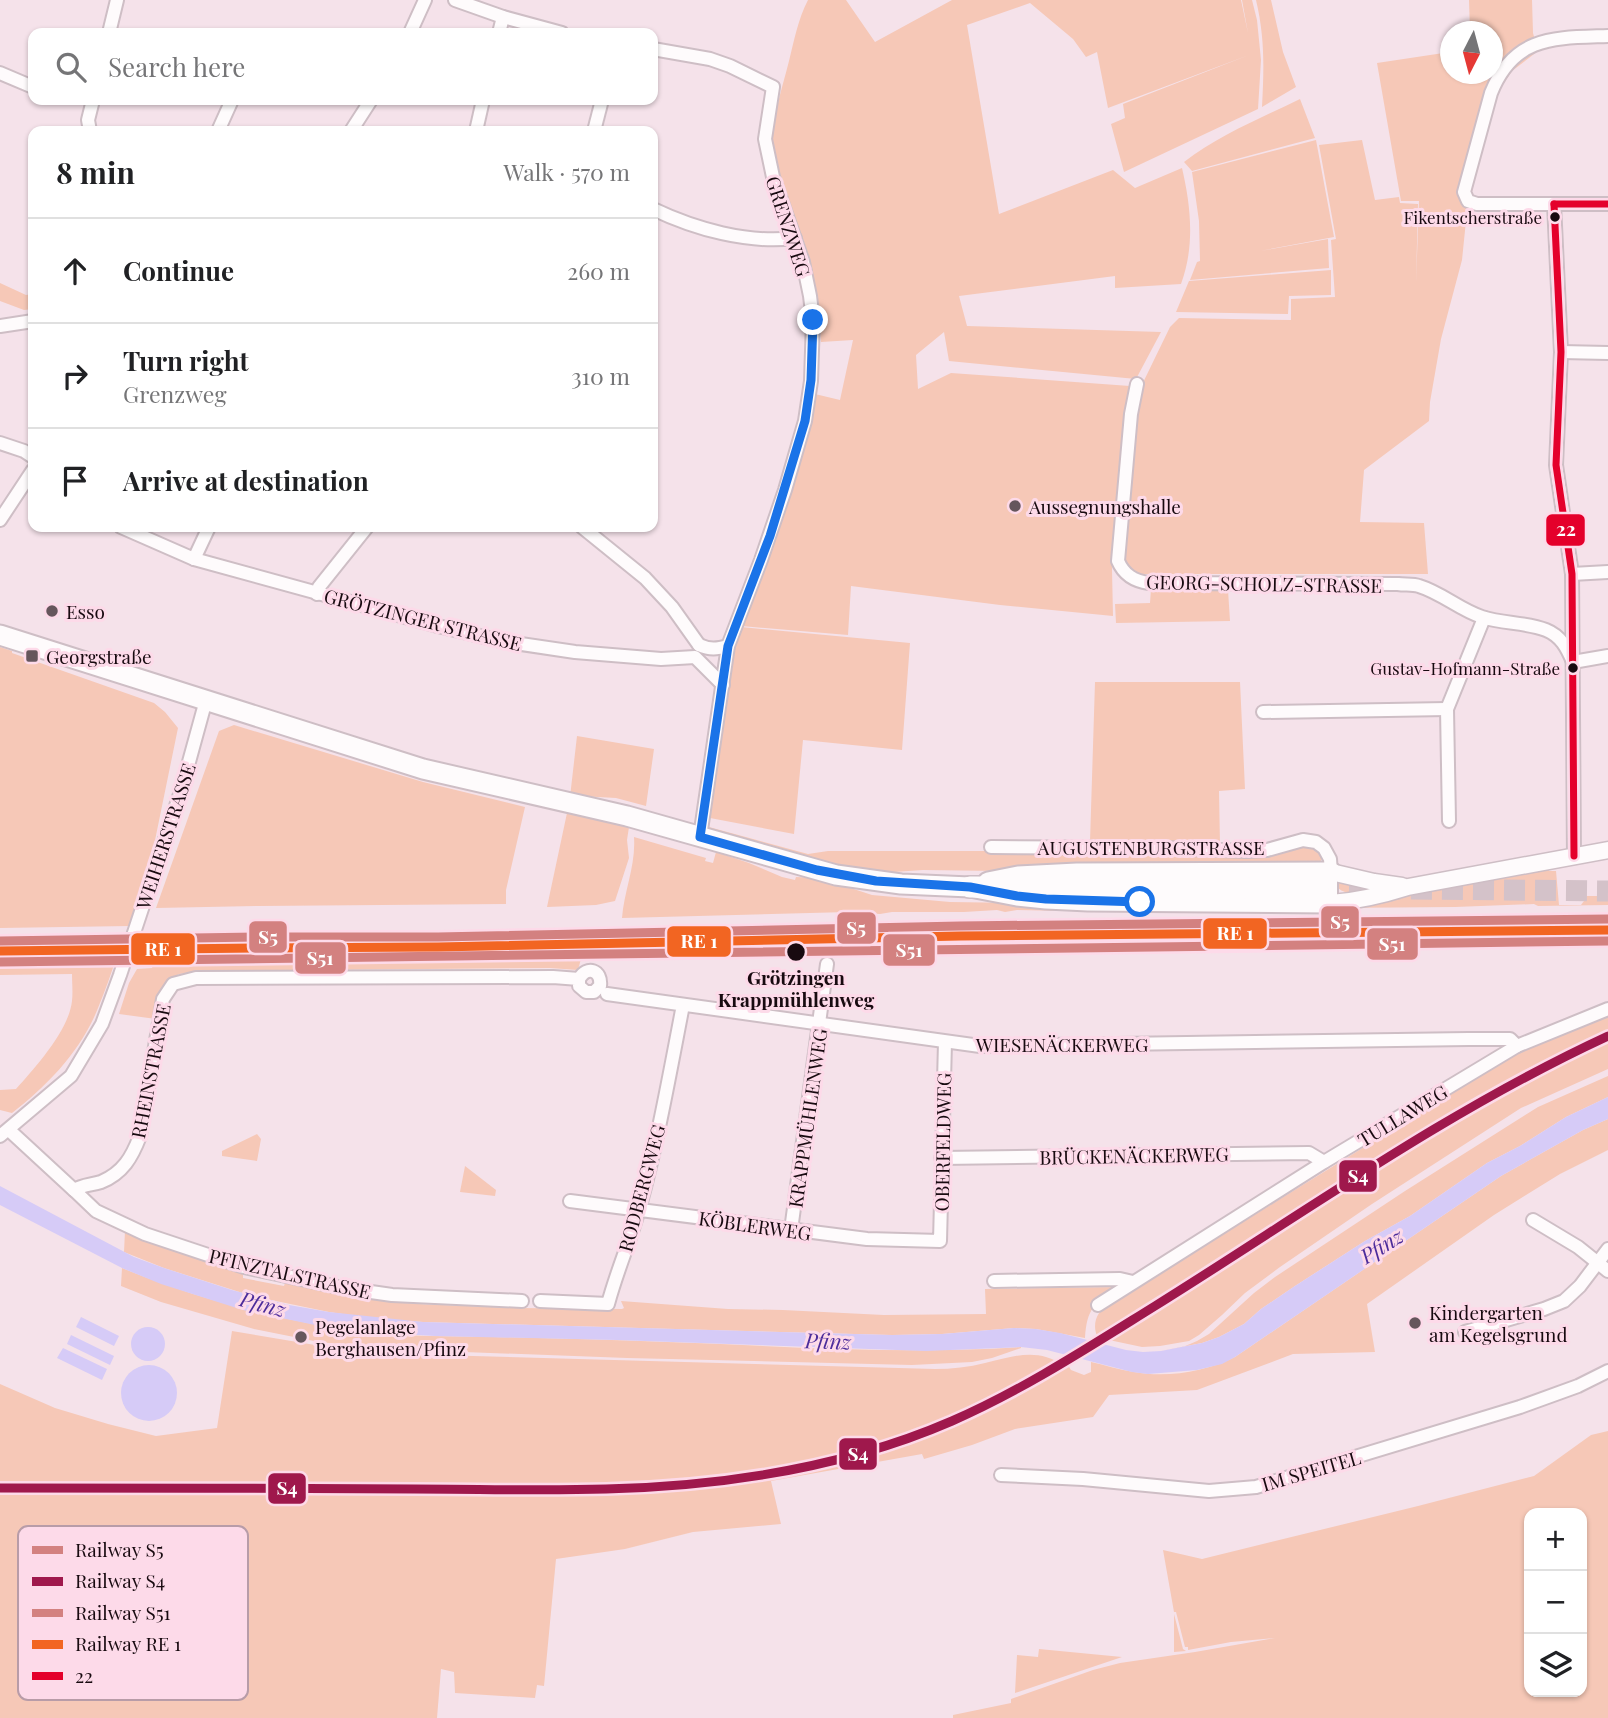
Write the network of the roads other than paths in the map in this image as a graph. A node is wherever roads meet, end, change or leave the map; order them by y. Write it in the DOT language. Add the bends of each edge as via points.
graph roads {
  1 [pos="117,0"];
  2 [pos="425,0"];
  3 [pos="455,0"];
  4 [pos="503,17"];
  5 [pos="110,28"];
  6 [pos="412,28"];
  7 [pos="500,28"];
  8 [pos="544,28"];
  9 [pos="1608,36"];
  10 [pos="658,51"];
  11 [pos="0,73"];
  12 [pos="28,85"];
  13 [pos="92,105"];
  14 [pos="230,105"];
  15 [pos="368,105"];
  16 [pos="482,105"];
  17 [pos="601,105"];
  18 [pos="89,126"];
  19 [pos="220,126"];
  20 [pos="354,126"];
  21 [pos="477,126"];
  22 [pos="595,126"];
  23 [pos="1553,204"];
  24 [pos="1608,204"];
  25 [pos="658,211"];
  26 [pos="795,238"];
  27 [pos="28,322"];
  28 [pos="0,326"];
  29 [pos="1561,352"];
  30 [pos="1608,353"];
  31 [pos="1137,384"];
  32 [pos="0,443"];
  33 [pos="28,454"];
  34 [pos="28,482"];
  35 [pos="2,513"];
  36 [pos="132,532"];
  37 [pos="207,532"];
  38 [pos="363,532"];
  39 [pos="588,532"];
  40 [pos="194,559"];
  41 [pos="1608,572"];
  42 [pos="1572,574"];
  43 [pos="317,594"];
  44 [pos="1484,618"];
  45 [pos="0,635"];
  46 [pos="728,646"];
  47 [pos="697,651"];
  48 [pos="1608,656"];
  49 [pos="1573,662"];
  50 [pos="723,685"];
  51 [pos="206,700"];
  52 [pos="1447,709"];
  53 [pos="1263,712"];
  54 [pos="1449,821"];
  55 [pos="700,837"];
  56 [pos="991,847"];
  57 [pos="1608,850"];
  58 [pos="1574,856"];
  59 [pos="970,887"];
  60 [pos="1408,887"];
  61 [pos="1326,888"];
  62 [pos="827,964"];
  63 [pos="579,979"];
  64 [pos="607,994"];
  65 [pos="683,1005"];
  66 [pos="1608,1009"];
  67 [pos="820,1024"];
  68 [pos="945,1042"];
  69 [pos="1517,1046"];
  70 [pos="4,1133"];
  71 [pos="941,1158"];
  72 [pos="1324,1163"];
  73 [pos="74,1190"];
  74 [pos="570,1201"];
  75 [pos="639,1209"];
  76 [pos="1532,1220"];
  77 [pos="791,1230"];
  78 [pos="940,1241"];
  79 [pos="1608,1249"];
  80 [pos="1597,1262"];
  81 [pos="1608,1271"];
  82 [pos="994,1280"];
  83 [pos="1133,1282"];
  84 [pos="522,1301"];
  85 [pos="540,1301"];
  86 [pos="1098,1304"];
  87 [pos="1465,1332"];
  88 [pos="1608,1371"];
  89 [pos="1001,1475"];
  1 -- 5 [label="street"];
  2 -- 6 [label="street"];
  3 -- 4 [label="street"];
  4 -- 7 [label="street"];
  4 -- 8 [label="street"];
  9 -- 23 [label="street" via="1562,38 1525,49 1511,58 1491,93 1464,192 1468,201"];
  10 -- 26 [label="street, GRENZWEG" via="710,59 773,87 765,139"];
  11 -- 12 [label="street"];
  13 -- 18 [label="street"];
  14 -- 19 [label="street"];
  15 -- 20 [label="street"];
  16 -- 21 [label="street"];
  17 -- 22 [label="street"];
  23 -- 24 [label="street"];
  23 -- 29 [label="street"];
  25 -- 26 [label="street" via="737,236"];
  26 -- 46 [label="street, GRENZWEG" via="813,320 809,402 770,536"];
  27 -- 28 [label="street"];
  29 -- 30 [label="street"];
  29 -- 42 [label="street" via="1556,465"];
  31 -- 44 [label="street, GEORG-SCHOLZ-STRASSE" via="1118,561 1138,582 1418,586"];
  32 -- 33 [label="street"];
  34 -- 35 [label="street"];
  36 -- 40 [label="street, GRÖTZINGER STRASSE"];
  37 -- 40 [label="street"];
  38 -- 43 [label="street"];
  39 -- 47 [label="street" via="646,578 672,607"];
  40 -- 43 [label="street, GRÖTZINGER STRASSE"];
  41 -- 42 [label="street"];
  42 -- 49 [label="street"];
  43 -- 47 [label="street, GRÖTZINGER STRASSE" via="501,641 661,659"];
  44 -- 49 [label="street, GEORG-SCHOLZ-STRASSE" via="1545,630 1565,645"];
  44 -- 52 [label="street"];
  45 -- 51 [label="main road"];
  46 -- 47 [label="street"];
  46 -- 50 [label="street, GRENZWEG"];
  47 -- 50 [label="street"];
  48 -- 49 [label="street"];
  49 -- 58 [label="street"];
  50 -- 55 [label="street, GRENZWEG"];
  51 -- 55 [label="main road" via="423,769"];
  51 -- 70 [label="street, WEIHERSTRASSE" via="181,791 102,1024 71,1076"];
  52 -- 53 [label="street"];
  52 -- 54 [label="street"];
  55 -- 59 [label="main road" via="855,878"];
  56 -- 61 [label="street, AUGUSTENBURGSTRASSE" via="1247,851 1303,840 1316,842 1330,859"];
  57 -- 58 [label="street"];
  58 -- 60 [label="street"];
  59 -- 61 [label="highway"];
  60 -- 61 [label="street" via="1346,874"];
  60 -- 61 [label="street" via="1345,902"];
  62 -- 67 [label="street, KRAPPMÜHLENWEG"];
  63 -- 73 [label="street, RHEINSTRASSE" via="196,978 173,984 163,999 133,1154 114,1174"];
  64 -- 65 [label="street, WIESENÄCKERWEG"];
  65 -- 67 [label="street, WIESENÄCKERWEG"];
  65 -- 75 [label="street, RODBERGWEG"];
  66 -- 69 [label="street, TULLAWEG"];
  67 -- 68 [label="street, WIESENÄCKERWEG"];
  67 -- 77 [label="street, KRAPPMÜHLENWEG"];
  68 -- 69 [label="street, WIESENÄCKERWEG" via="1009,1046 1510,1039"];
  68 -- 71 [label="street, OBERFELDWEG"];
  69 -- 72 [label="street, TULLAWEG"];
  70 -- 73 [label="street"];
  71 -- 72 [label="street, BRÜCKENÄCKERWEG" via="1309,1153"];
  71 -- 78 [label="street, OBERFELDWEG"];
  72 -- 83 [label="street, TULLAWEG"];
  73 -- 84 [label="street, PFINZTALSTRASSE" via="96,1211 145,1234 244,1267 392,1295"];
  74 -- 75 [label="street, KÖBLERWEG"];
  75 -- 77 [label="street, KÖBLERWEG"];
  75 -- 85 [label="street, RODBERGWEG" via="608,1304"];
  76 -- 80 [label="street"];
  77 -- 78 [label="street, KÖBLERWEG"];
  79 -- 80 [label="street"];
  80 -- 81 [label="street"];
  80 -- 87 [label="street" via="1564,1301"];
  82 -- 83 [label="street"];
  83 -- 86 [label="street, TULLAWEG"];
  88 -- 89 [label="street, IM SPEITEL" via="1520,1406 1256,1487 1209,1491"];
}
